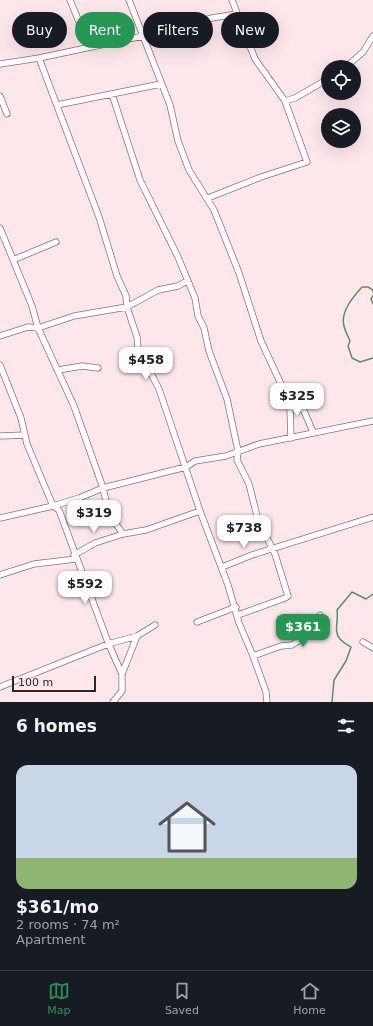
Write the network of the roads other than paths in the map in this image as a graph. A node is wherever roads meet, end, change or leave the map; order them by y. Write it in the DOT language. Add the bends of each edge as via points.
graph roads {
  1 [pos="70,0"];
  2 [pos="129,0"];
  3 [pos="232,0"];
  4 [pos="75,12"];
  5 [pos="236,12"];
  6 [pos="143,36"];
  7 [pos="373,36"];
  8 [pos="135,37"];
  9 [pos="81,48"];
  10 [pos="148,48"];
  11 [pos="250,48"];
  12 [pos="39,58"];
  13 [pos="354,60"];
  14 [pos="0,64"];
  15 [pos="321,83"];
  16 [pos="161,84"];
  17 [pos="112,94"];
  18 [pos="0,96"];
  19 [pos="285,101"];
  20 [pos="57,105"];
  21 [pos="7,114"];
  22 [pos="208,198"];
  23 [pos="0,228"];
  24 [pos="56,242"];
  25 [pos="13,260"];
  26 [pos="187,281"];
  27 [pos="127,308"];
  28 [pos="38,328"];
  29 [pos="0,336"];
  30 [pos="0,365"];
  31 [pos="98,368"];
  32 [pos="58,370"];
  33 [pos="287,397"];
  34 [pos="373,421"];
  35 [pos="313,432"];
  36 [pos="25,435"];
  37 [pos="0,436"];
  38 [pos="292,438"];
  39 [pos="238,450"];
  40 [pos="186,468"];
  41 [pos="103,488"];
  42 [pos="53,506"];
  43 [pos="200,511"];
  44 [pos="373,517"];
  45 [pos="0,518"];
  46 [pos="123,534"];
  47 [pos="272,549"];
  48 [pos="75,557"];
  49 [pos="222,567"];
  50 [pos="0,575"];
  51 [pos="236,608"];
  52 [pos="238,615"];
  53 [pos="320,615"];
  54 [pos="198,622"];
  55 [pos="155,625"];
  56 [pos="137,636"];
  57 [pos="363,642"];
  58 [pos="109,645"];
  59 [pos="373,648"];
  60 [pos="254,656"];
  61 [pos="122,674"];
  62 [pos="0,687"];
  63 [pos="114,702"];
  64 [pos="267,702"];
  1 -- 4 [label="street"];
  2 -- 6 [label="street"];
  3 -- 5 [label="street"];
  6 -- 8 [label="street"];
  7 -- 13 [label="street" via="363,52"];
  9 -- 12 [label="street"];
  10 -- 16 [label="street"];
  11 -- 19 [label="street" via="255,60"];
  12 -- 14 [label="street"];
  12 -- 20 [label="street"];
  15 -- 19 [label="street"];
  16 -- 17 [label="street"];
  16 -- 22 [label="street" via="170,105 178,140 189,170"];
  17 -- 20 [label="street"];
  17 -- 26 [label="street" via="140,180"];
  18 -- 21 [label="street"];
  19 -- 22 [label="street" via="306,162"];
  20 -- 27 [label="street" via="126,296"];
  22 -- 33 [label="street" via="239,273 261,341"];
  23 -- 25 [label="street"];
  24 -- 25 [label="street"];
  25 -- 28 [label="street"];
  26 -- 27 [label="street" via="178,286 158,290"];
  26 -- 39 [label="street" via="195,298 209,351 224,389"];
  27 -- 28 [label="street" via="74,316"];
  27 -- 40 [label="street" via="138,348 159,389"];
  28 -- 29 [label="street" via="28,327"];
  28 -- 32 [label="street"];
  30 -- 36 [label="street"];
  31 -- 32 [label="street" via="82,366"];
  32 -- 41 [label="street" via="74,406"];
  33 -- 35 [label="street" via="304,411"];
  33 -- 38 [label="street"];
  34 -- 35 [label="street"];
  35 -- 38 [label="street"];
  36 -- 37 [label="street"];
  36 -- 42 [label="street"];
  38 -- 39 [label="street"];
  39 -- 40 [label="street" via="226,456 194,461"];
  39 -- 47 [label="street" via="237,460 249,484 258,520"];
  40 -- 41 [label="street"];
  40 -- 43 [label="street"];
  41 -- 42 [label="street"];
  41 -- 46 [label="street" via="111,519"];
  42 -- 45 [label="street"];
  42 -- 48 [label="street" via="59,510"];
  43 -- 46 [label="street" via="146,530"];
  43 -- 49 [label="street"];
  44 -- 47 [label="street"];
  46 -- 48 [label="street" via="95,543"];
  47 -- 49 [label="street"];
  47 -- 52 [label="street" via="288,596"];
  48 -- 50 [label="street" via="34,564"];
  48 -- 58 [label="street"];
  49 -- 51 [label="street"];
  51 -- 52 [label="street"];
  51 -- 54 [label="street"];
  52 -- 60 [label="street"];
  53 -- 60 [label="street" via="323,623 292,645 281,646"];
  55 -- 56 [label="street"];
  56 -- 58 [label="street"];
  56 -- 61 [label="street"];
  57 -- 59 [label="street"];
  58 -- 61 [label="street"];
  58 -- 62 [label="street"];
  60 -- 64 [label="street"];
  61 -- 63 [label="street" via="122,691"];
}
